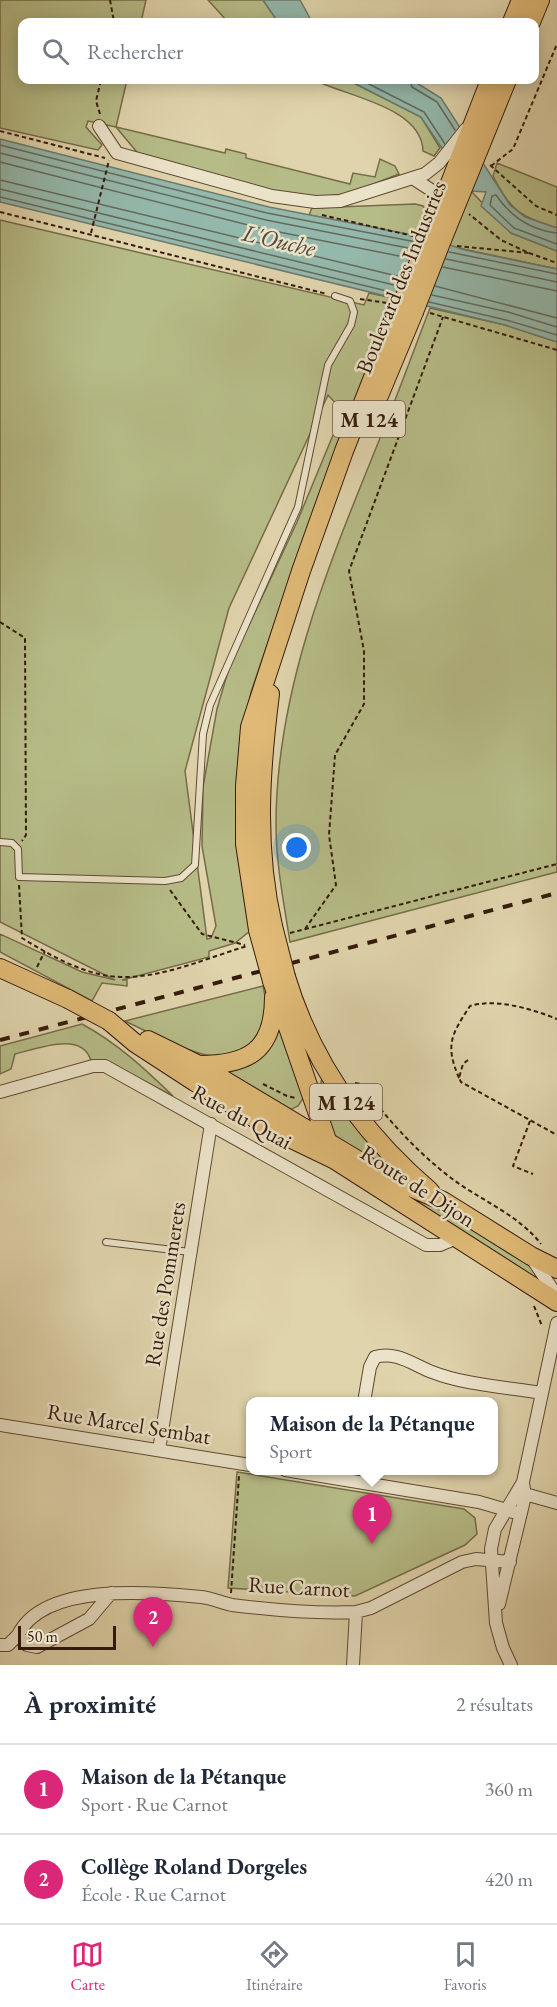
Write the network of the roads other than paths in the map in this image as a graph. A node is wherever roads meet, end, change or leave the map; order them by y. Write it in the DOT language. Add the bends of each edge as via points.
graph roads {
  1 [pos="521,0"];
  2 [pos="540,0"];
  3 [pos="514,18"];
  4 [pos="533,18"];
  5 [pos="488,84"];
  6 [pos="506,84"];
  7 [pos="472,125"];
  8 [pos="99,126"];
  9 [pos="414,179"];
  10 [pos="454,203"];
  11 [pos="335,296"];
  12 [pos="0,842"];
  13 [pos="0,968"];
  14 [pos="279,979"];
  15 [pos="109,1021"];
  16 [pos="314,1050"];
  17 [pos="199,1065"];
  18 [pos="0,1092"];
  19 [pos="312,1097"];
  20 [pos="250,1115"];
  21 [pos="286,1117"];
  22 [pos="211,1124"];
  23 [pos="327,1141"];
  24 [pos="335,1160"];
  25 [pos="443,1202"];
  26 [pos="454,1239"];
  27 [pos="106,1242"];
  28 [pos="191,1252"];
  29 [pos="531,1256"];
  30 [pos="557,1269"];
  31 [pos="557,1296"];
  32 [pos="557,1302"];
  33 [pos="557,1323"];
  34 [pos="542,1393"];
  35 [pos="365,1397"];
  36 [pos="0,1425"];
  37 [pos="159,1450"];
  38 [pos="245,1464"];
  39 [pos="353,1476"];
  40 [pos="522,1490"];
  41 [pos="557,1503"];
  42 [pos="505,1509"];
  43 [pos="520,1514"];
  44 [pos="493,1561"];
  45 [pos="510,1562"];
  46 [pos="111,1593"];
  47 [pos="497,1611"];
  48 [pos="356,1612"];
  49 [pos="18,1635"];
  50 [pos="0,1644"];
  51 [pos="353,1665"];
  52 [pos="511,1665"];
  1 -- 3 [label="main road"];
  2 -- 4 [label="main road"];
  5 -- 7 [label="main road, Boulevard des Industries / M 124"];
  6 -- 10 [label="main road, Boulevard des Industries / M 124" via="482,156"];
  7 -- 9 [label="street" via="440,163"];
  7 -- 10 [label="main road, Boulevard des Industries / M 124"];
  8 -- 9 [label="street" via="117,153 272,196 340,201"];
  9 -- 10 [label="street"];
  10 -- 14 [label="main road, Boulevard des Industries / M 124, bridge" via="344,451 250,727 245,786 247,873 274,930"];
  11 -- 12 [label="lane" via="350,301 354,312 351,325 328,365 298,507 220,676 202,734 195,866 181,878 165,882 19,877 18,849 12,843"];
  13 -- 15 [label="main road, Route de Dijon, bridge"];
  14 -- 16 [label="main road, Boulevard des Industries / M 124"];
  14 -- 17 [label="main road, Boulevard des Industries / M 124" via="274,1016 260,1046 234,1064"];
  14 -- 19 [label="main road, Boulevard des Industries / M 124"];
  15 -- 17 [label="main road, Route de Dijon"];
  15 -- 20 [label="main road, Route de Dijon" via="135,1042"];
  16 -- 19 [label="main road, M 124"];
  16 -- 25 [label="main road, Boulevard des Industries / M 124" via="361,1122"];
  17 -- 21 [label="main road, Route de Dijon"];
  18 -- 22 [label="street, Rue du Quai" via="105,1066"];
  19 -- 21 [label="main road, M 124" via="307,1106"];
  19 -- 23 [label="main road, Boulevard des Industries / M 124"];
  20 -- 21 [label="main road, Route de Dijon / M 124"];
  20 -- 24 [label="main road, Route de Dijon"];
  21 -- 23 [label="main road, Route de Dijon"];
  22 -- 26 [label="street, Rue du Quai" via="426,1245"];
  22 -- 28 [label="street, Rue des Pommerets"];
  23 -- 24 [label="main road, Boulevard des Industries / M 124"];
  23 -- 25 [label="main road, Route de Dijon" via="386,1177"];
  24 -- 26 [label="main road, Route de Dijon"];
  25 -- 29 [label="main road, Route de Dijon"];
  26 -- 32 [label="main road, Route de Dijon"];
  27 -- 28 [label="lane"];
  28 -- 37 [label="street, Rue des Pommerets"];
  29 -- 30 [label="main road, Route de Dijon"];
  29 -- 31 [label="street, Route de Dijon"];
  33 -- 34 [label="street"];
  34 -- 35 [label="street" via="451,1377 395,1355 383,1355 375,1357 370,1366"];
  34 -- 40 [label="street"];
  36 -- 37 [label="street, Rue Marcel Sembat"];
  37 -- 38 [label="street, Rue Marcel Sembat"];
  39 -- 42 [label="street"];
  40 -- 41 [label="street"];
  40 -- 42 [label="street"];
  40 -- 43 [label="street"];
  42 -- 43 [label="street"];
  42 -- 44 [label="street" via="495,1529"];
  43 -- 45 [label="street"];
  44 -- 45 [label="street, Rue Carnot"];
  44 -- 47 [label="street"];
  44 -- 48 [label="street, Rue Carnot" via="462,1562"];
  45 -- 47 [label="street"];
  46 -- 48 [label="street, Rue Carnot" via="203,1597 230,1605"];
  46 -- 49 [label="street, Rue Carnot" via="67,1600 37,1613"];
  46 -- 49 [label="street" via="89,1619 37,1647 27,1645"];
  47 -- 52 [label="street" via="496,1623"];
  48 -- 51 [label="street"];
  49 -- 50 [label="street" via="8,1645"];
}
